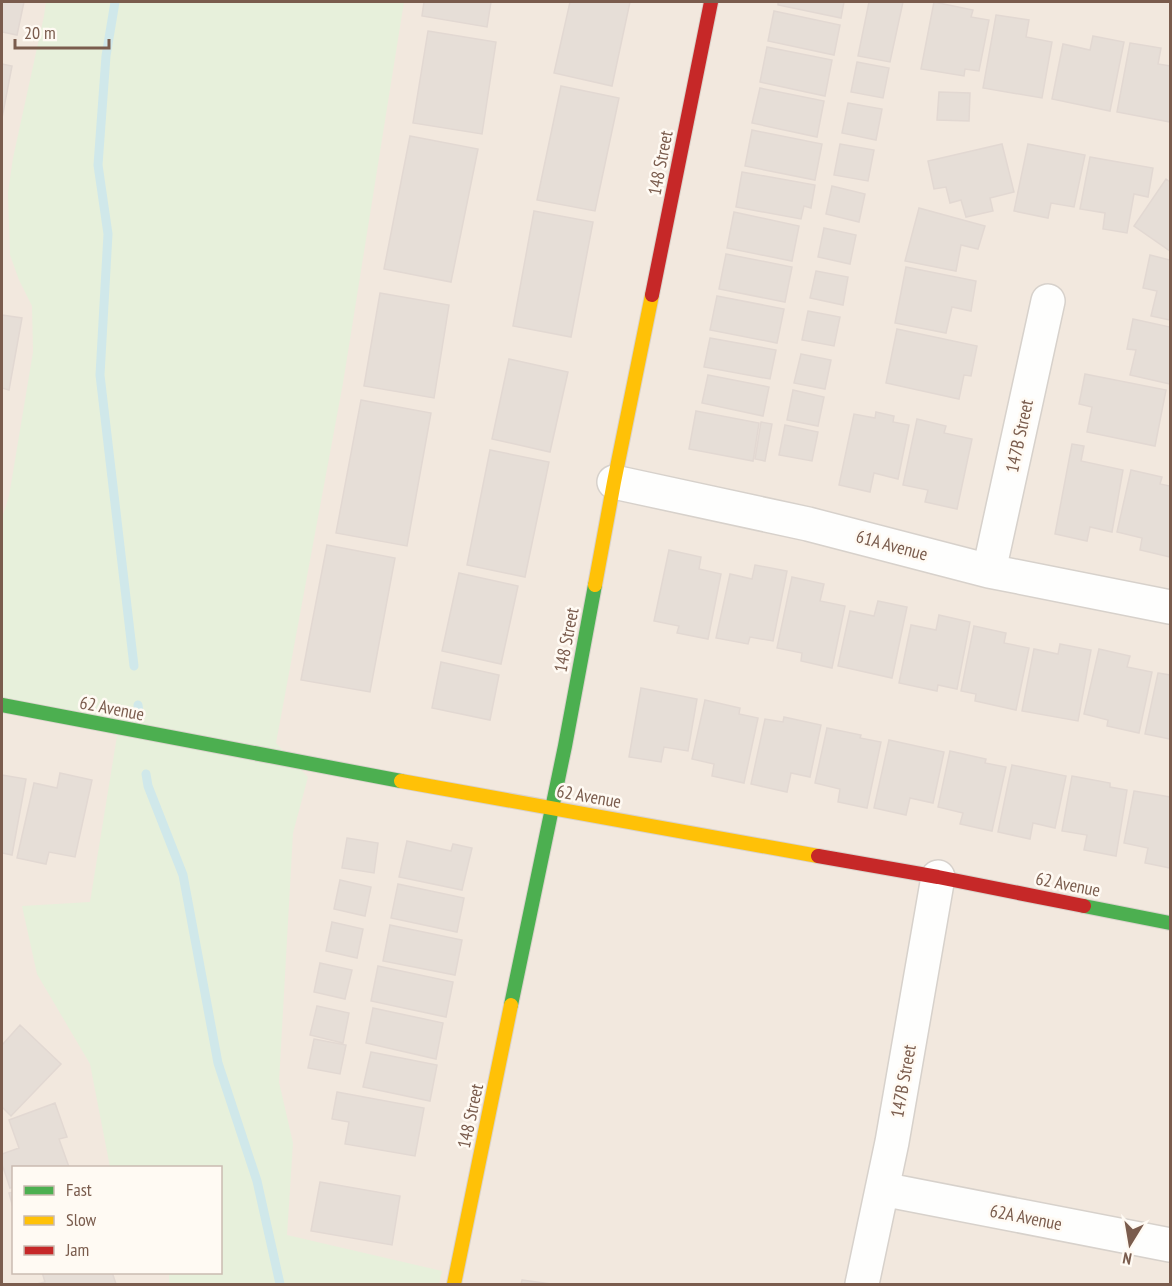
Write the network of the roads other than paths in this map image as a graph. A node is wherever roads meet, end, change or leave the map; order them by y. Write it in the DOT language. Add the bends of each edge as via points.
graph roads {
  1 [pos="711,2"];
  2 [pos="1048,301"];
  3 [pos="614,482"];
  4 [pos="989,571"];
  5 [pos="1170,607"];
  6 [pos="2,705"];
  7 [pos="552,808"];
  8 [pos="938,877"];
  9 [pos="1170,923"];
  10 [pos="882,1189"];
  11 [pos="1170,1245"];
  12 [pos="454,1284"];
  13 [pos="862,1284"];
  1 -- 3 [label="main road, 148 Street"];
  2 -- 4 [label="street, 147B Street"];
  3 -- 4 [label="street, 61A Avenue" via="808,524"];
  3 -- 7 [label="main road, 148 Street"];
  4 -- 5 [label="street, 61A Avenue"];
  6 -- 7 [label="main road, 62 Avenue"];
  7 -- 8 [label="main road, 62 Avenue"];
  7 -- 12 [label="main road, 148 Street"];
  8 -- 9 [label="main road, 62 Avenue"];
  8 -- 10 [label="street, 147B Street"];
  10 -- 11 [label="street, 62A Avenue"];
  10 -- 13 [label="street, 147B Street"];
}
